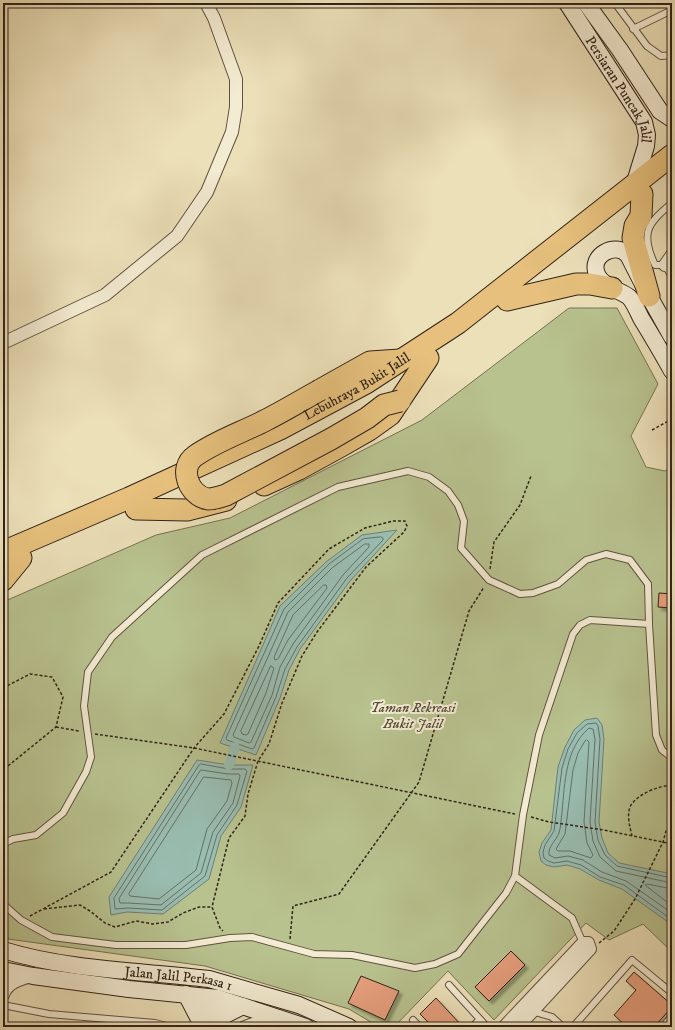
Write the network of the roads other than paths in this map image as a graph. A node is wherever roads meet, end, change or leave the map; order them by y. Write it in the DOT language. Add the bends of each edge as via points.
graph roads {
  1 [pos="206,3"];
  2 [pos="567,3"];
  3 [pos="586,3"];
  4 [pos="615,3"];
  5 [pos="672,10"];
  6 [pos="633,29"];
  7 [pos="672,55"];
  8 [pos="672,119"];
  9 [pos="672,155"];
  10 [pos="672,171"];
  11 [pos="639,188"];
  12 [pos="672,202"];
  13 [pos="669,260"];
  14 [pos="672,277"];
  15 [pos="612,288"];
  16 [pos="649,296"];
  17 [pos="507,300"];
  18 [pos="672,337"];
  19 [pos="3,343"];
  20 [pos="428,358"];
  21 [pos="402,360"];
  22 [pos="672,371"];
  23 [pos="400,401"];
  24 [pos="136,509"];
  25 [pos="60,527"];
  26 [pos="3,536"];
  27 [pos="9,558"];
  28 [pos="3,580"];
  29 [pos="649,624"];
  30 [pos="672,758"];
  31 [pos="3,844"];
  32 [pos="515,876"];
  33 [pos="3,904"];
  34 [pos="586,946"];
  35 [pos="3,950"];
  36 [pos="3,970"];
  37 [pos="192,977"];
  38 [pos="26,978"];
  39 [pos="3,980"];
  40 [pos="449,985"];
  41 [pos="237,986"];
  42 [pos="672,993"];
  43 [pos="186,994"];
  44 [pos="3,995"];
  45 [pos="212,995"];
  46 [pos="3,1005"];
  47 [pos="242,1006"];
  48 [pos="532,1011"];
  49 [pos="672,1016"];
  50 [pos="480,1019"];
  51 [pos="413,1020"];
  52 [pos="207,1026"];
  53 [pos="302,1026"];
  54 [pos="170,1027"];
  55 [pos="240,1027"];
  56 [pos="348,1027"];
  57 [pos="420,1027"];
  58 [pos="472,1027"];
  59 [pos="487,1027"];
  60 [pos="504,1027"];
  61 [pos="518,1027"];
  62 [pos="563,1027"];
  63 [pos="573,1027"];
  64 [pos="663,1027"];
  1 -- 19 [label="street" via="236,79 236,107 232,132 207,192 176,236 105,295"];
  2 -- 11 [label="main road, Persiaran Puncak Jalil" via="644,122 647,135"];
  3 -- 8 [label="main road, Persiaran Puncak Jalil" via="660,111"];
  4 -- 6 [label="lane"];
  5 -- 6 [label="lane"];
  6 -- 7 [label="lane" via="647,46 662,56"];
  9 -- 11 [label="highway, Lebuhraya Bukit Jalil"];
  10 -- 11 [label="highway, Lebuhraya Bukit Jalil"];
  11 -- 16 [label="highway" via="641,216 635,226 633,238"];
  11 -- 17 [label="highway, Lebuhraya Bukit Jalil"];
  11 -- 21 [label="highway, Lebuhraya Bukit Jalil" via="458,323"];
  12 -- 13 [label="lane" via="655,217 646,239 655,265"];
  13 -- 14 [label="lane"];
  15 -- 16 [label="main road" via="598,277 596,263 605,252 619,249 628,255"];
  15 -- 17 [label="highway" via="576,284"];
  15 -- 22 [label="main road" via="629,298"];
  16 -- 18 [label="main road"];
  17 -- 20 [label="highway, Lebuhraya Bukit Jalil"];
  20 -- 23 [label="highway"];
  20 -- 24 [label="highway, Lebuhraya Bukit Jalil" via="323,422"];
  21 -- 23 [label="highway, bridge" via="370,362 267,420 193,457 187,466 186,474 192,490 207,499 226,495 331,439 384,405"];
  21 -- 25 [label="highway, Lebuhraya Bukit Jalil" via="366,383 280,430"];
  23 -- 24 [label="highway" via="390,415 369,430 299,469 251,491 187,510"];
  24 -- 27 [label="highway, Lebuhraya Bukit Jalil"];
  25 -- 26 [label="highway"];
  25 -- 27 [label="highway, Lebuhraya Bukit Jalil"];
  27 -- 28 [label="highway"];
  29 -- 30 [label="lane" via="656,735 662,750"];
  29 -- 31 [label="lane" via="648,584 630,560 606,554 586,560 558,584 534,593 520,594 489,580 461,548 464,521 458,505 448,491 429,477 408,471 338,487 202,555 112,636 88,672 84,706 91,757 86,772 62,813 36,835 13,839"];
  29 -- 32 [label="lane" via="590,620 580,625 573,634 539,735 523,815"];
  32 -- 33 [label="lane" via="506,893 458,954 435,964 415,968 352,955 314,954 252,937 186,945 116,945 52,937 21,920"];
  32 -- 34 [label="lane" via="572,918"];
  34 -- 48 [label="street"];
  34 -- 60 [label="street"];
  35 -- 37 [label="main road, Jalan Jalil Perkasa 1" via="69,964"];
  36 -- 38 [label="main road, Jalan Jalil Perkasa 1"];
  37 -- 41 [label="main road, Jalan Jalil Perkasa 1"];
  37 -- 45 [label="main road" via="207,985"];
  38 -- 39 [label="street"];
  38 -- 43 [label="main road, Jalan Jalil Perkasa 1"];
  38 -- 44 [label="street" via="9,986"];
  40 -- 50 [label="lane"];
  41 -- 45 [label="main road" via="215,989"];
  41 -- 56 [label="main road, Jalan Jalil Perkasa 1" via="299,1005"];
  42 -- 63 [label="lane" via="632,960"];
  43 -- 45 [label="main road, Jalan Jalil Perkasa 1"];
  43 -- 52 [label="main road"];
  45 -- 47 [label="main road, Jalan Jalil Perkasa 1"];
  45 -- 52 [label="street"];
  46 -- 54 [label="lane" via="49,1014 155,1023"];
  47 -- 52 [label="main road"];
  47 -- 53 [label="main road, Jalan Jalil Perkasa 1"];
  48 -- 61 [label="street"];
  48 -- 62 [label="lane" via="552,1017"];
  49 -- 64 [label="lane"];
  50 -- 58 [label="lane"];
  50 -- 59 [label="lane"];
  51 -- 57 [label="lane"];
  53 -- 55 [label="lane" via="255,1020"];
}
